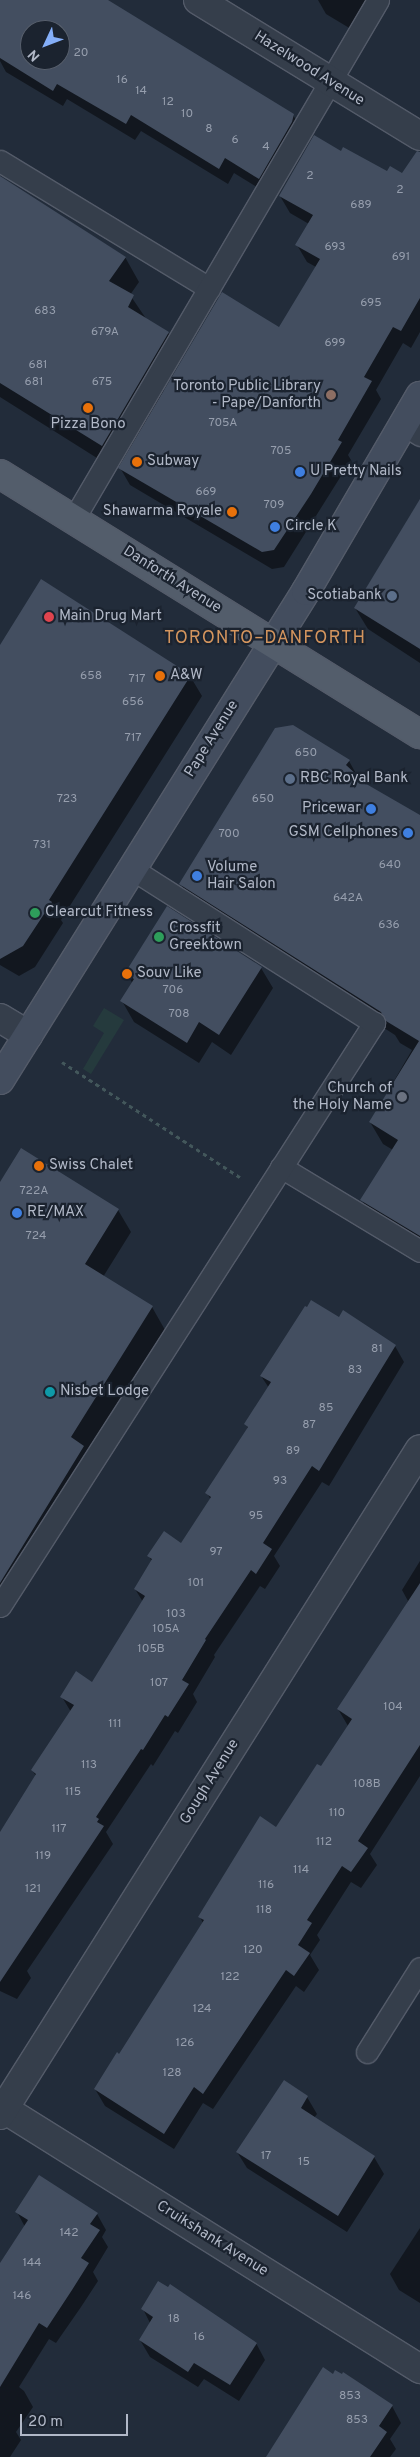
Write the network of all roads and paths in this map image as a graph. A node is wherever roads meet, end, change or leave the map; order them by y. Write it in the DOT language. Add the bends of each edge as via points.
graph roads {
  1 [pos="198,0"];
  2 [pos="378,0"];
  3 [pos="329,82"];
  4 [pos="420,136"];
  5 [pos="0,162"];
  6 [pos="209,288"];
  7 [pos="420,396"];
  8 [pos="412,430"];
  9 [pos="0,474"];
  10 [pos="73,520"];
  11 [pos="273,643"];
  12 [pos="420,734"];
  13 [pos="132,869"];
  14 [pos="0,1018"];
  15 [pos="28,1036"];
  16 [pos="62,1062"];
  17 [pos="0,1080"];
  18 [pos="281,1167"];
  19 [pos="265,1193"];
  20 [pos="420,1251"];
  21 [pos="420,1449"];
  22 [pos="0,1606"];
  23 [pos="420,1968"];
  24 [pos="367,2052"];
  25 [pos="2,2112"];
  26 [pos="420,2369"];
  1 -- 3 [label="street, Hazelwood Avenue"];
  2 -- 3 [label="lane"];
  3 -- 4 [label="street, Hazelwood Avenue"];
  3 -- 6 [label="lane"];
  5 -- 6 [label="lane"];
  6 -- 10 [label="lane"];
  7 -- 8 [label="main road, Pape Avenue"];
  8 -- 11 [label="main road, Pape Avenue"];
  9 -- 10 [label="main road, Danforth Avenue"];
  10 -- 11 [label="main road, Danforth Avenue"];
  11 -- 12 [label="main road, Danforth Avenue"];
  11 -- 13 [label="main road, Pape Avenue"];
  13 -- 15 [label="main road, Pape Avenue"];
  13 -- 18 [label="lane" via="374,1023"];
  14 -- 15 [label="street"];
  15 -- 17 [label="main road, Pape Avenue"];
  16 -- 19 [label="path"];
  18 -- 19 [label="lane"];
  18 -- 20 [label="lane"];
  19 -- 22 [label="lane"];
  21 -- 25 [label="street, Gough Avenue"];
  23 -- 24 [label="lane"];
  25 -- 26 [label="street, Cruikshank Avenue"];
}
